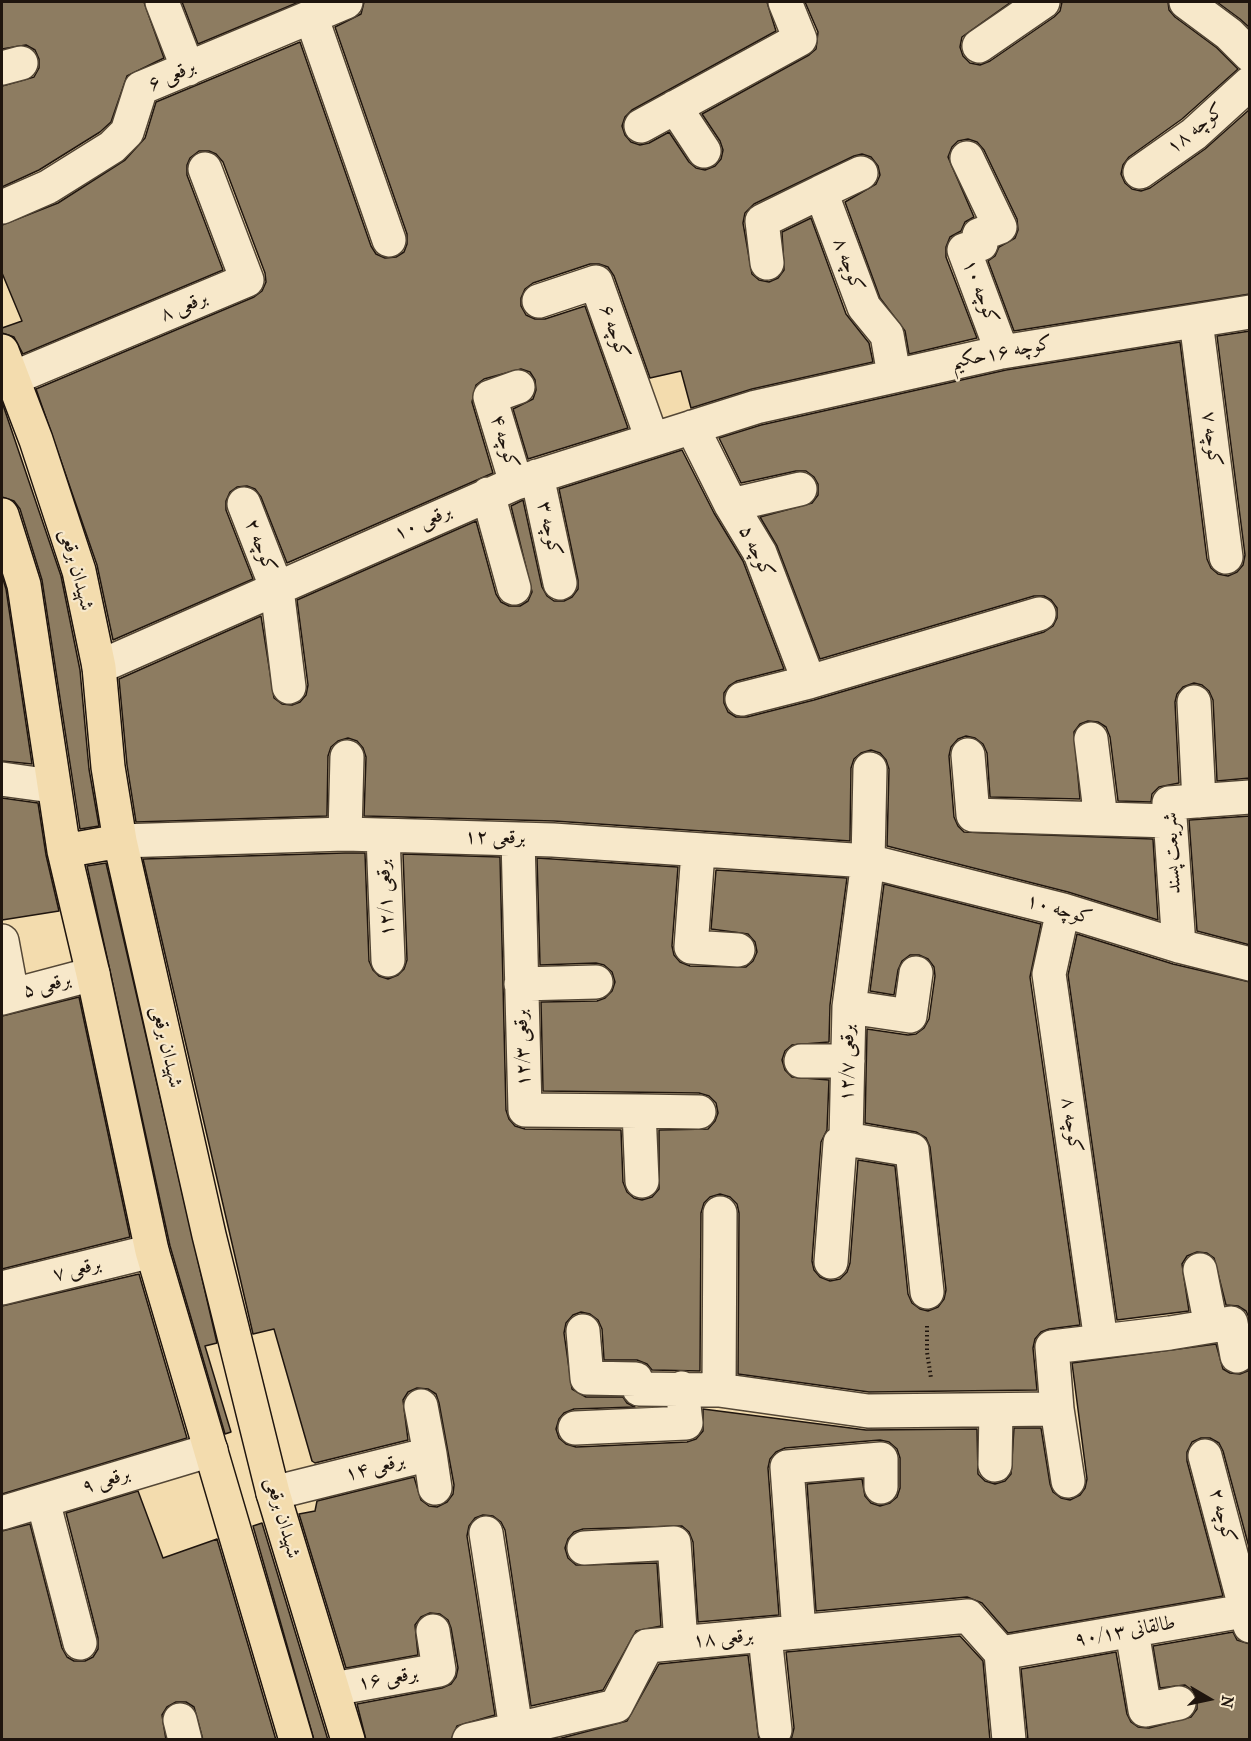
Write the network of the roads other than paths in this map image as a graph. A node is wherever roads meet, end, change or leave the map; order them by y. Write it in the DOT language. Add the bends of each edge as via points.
graph roads {
  1 [pos="162,2"];
  2 [pos="346,2"];
  3 [pos="785,2"];
  4 [pos="1043,2"];
  5 [pos="1186,2"];
  6 [pos="311,16"];
  7 [pos="1243,35"];
  8 [pos="979,46"];
  9 [pos="188,69"];
  10 [pos="1250,83"];
  11 [pos="675,106"];
  12 [pos="641,126"];
  13 [pos="704,151"];
  14 [pos="967,158"];
  15 [pos="205,169"];
  16 [pos="1140,172"];
  17 [pos="861,173"];
  18 [pos="821,192"];
  19 [pos="2,207"];
  20 [pos="389,240"];
  21 [pos="767,263"];
  22 [pos="539,301"];
  23 [pos="1250,312"];
  24 [pos="1196,321"];
  25 [pos="1002,352"];
  26 [pos="6,365"];
  27 [pos="894,375"];
  28 [pos="519,387"];
  29 [pos="756,407"];
  30 [pos="692,427"];
  31 [pos="652,439"];
  32 [pos="514,484"];
  33 [pos="800,489"];
  34 [pos="244,504"];
  35 [pos="731,505"];
  36 [pos="2,515"];
  37 [pos="1235,521"];
  38 [pos="1226,557"];
  39 [pos="560,583"];
  40 [pos="514,588"];
  41 [pos="277,589"];
  42 [pos="1026,608"];
  43 [pos="99,667"];
  44 [pos="809,682"];
  45 [pos="288,687"];
  46 [pos="742,699"];
  47 [pos="1194,702"];
  48 [pos="1091,739"];
  49 [pos="968,755"];
  50 [pos="347,757"];
  51 [pos="870,769"];
  52 [pos="2,779"];
  53 [pos="52,786"];
  54 [pos="1250,797"];
  55 [pos="1199,801"];
  56 [pos="1101,819"];
  57 [pos="1170,821"];
  58 [pos="345,834"];
  59 [pos="383,836"];
  60 [pos="518,839"];
  61 [pos="120,841"];
  62 [pos="64,851"];
  63 [pos="698,852"];
  64 [pos="868,861"];
  65 [pos="1063,910"];
  66 [pos="2,941"];
  67 [pos="1179,946"];
  68 [pos="738,950"];
  69 [pos="388,960"];
  70 [pos="1250,964"];
  71 [pos="916,973"];
  72 [pos="93,974"];
  73 [pos="596,982"];
  74 [pos="521,984"];
  75 [pos="7,997"];
  76 [pos="849,1007"];
  77 [pos="801,1061"];
  78 [pos="848,1061"];
  79 [pos="639,1111"];
  80 [pos="699,1112"];
  81 [pos="846,1139"];
  82 [pos="642,1180"];
  83 [pos="720,1213"];
  84 [pos="152,1251"];
  85 [pos="831,1263"];
  86 [pos="1200,1270"];
  87 [pos="2,1288"];
  88 [pos="927,1292"];
  89 [pos="1211,1326"];
  90 [pos="583,1332"];
  91 [pos="1101,1341"];
  92 [pos="1237,1356"];
  93 [pos="682,1388"];
  94 [pos="719,1390"];
  95 [pos="421,1406"];
  96 [pos="1057,1409"];
  97 [pos="996,1410"];
  98 [pos="575,1428"];
  99 [pos="211,1450"];
  100 [pos="430,1454"];
  101 [pos="1205,1456"];
  102 [pos="995,1466"];
  103 [pos="1068,1481"];
  104 [pos="881,1487"];
  105 [pos="435,1488"];
  106 [pos="273,1493"];
  107 [pos="43,1501"];
  108 [pos="2,1513"];
  109 [pos="486,1533"];
  110 [pos="584,1548"];
  111 [pos="1249,1616"];
  112 [pos="433,1631"];
  113 [pos="1132,1631"];
  114 [pos="799,1632"];
  115 [pos="765,1635"];
  116 [pos="681,1643"];
  117 [pos="80,1644"];
  118 [pos="1001,1653"];
  119 [pos="333,1689"];
  120 [pos="1179,1703"];
  121 [pos="584,1727"];
  122 [pos="516,1729"];
  123 [pos="775,1730"];
  124 [pos="296,1740"];
  125 [pos="348,1740"];
  126 [pos="469,1740"];
  127 [pos="1010,1740"];
  1 -- 9 [label="street"];
  2 -- 6 [label="street, برقعی ۶"];
  3 -- 11 [label="street" via="800,39"];
  4 -- 8 [label="street"];
  5 -- 7 [label="street"];
  6 -- 9 [label="street, برقعی ۶"];
  6 -- 20 [label="street"];
  9 -- 19 [label="street, برقعی ۶" via="141,88 127,132 112,147 48,187"];
  10 -- 16 [label="street, کوچه ۱۸" via="1194,134"];
  11 -- 12 [label="street"];
  11 -- 13 [label="street"];
  14 -- 25 [label="street, کوچه ۱۰" via="1000,227 979,235 981,244 964,250"];
  15 -- 26 [label="street, برقعی ۸" via="247,280"];
  17 -- 18 [label="street"];
  18 -- 21 [label="street" via="762,221"];
  18 -- 27 [label="street, کوچه ۸" via="864,307 887,335"];
  22 -- 31 [label="street, کوچه ۶" via="596,282"];
  23 -- 24 [label="street, کوچه ۱۶حکیم"];
  24 -- 25 [label="street, کوچه ۱۶حکیم"];
  24 -- 37 [label="street, کوچه ۷"];
  25 -- 27 [label="street, کوچه ۱۶حکیم"];
  26 -- 43 [label="main road, شهیدان برقعی" via="80,571"];
  27 -- 29 [label="street, کوچه ۱۶حکیم"];
  28 -- 32 [label="street, کوچه ۴" via="490,397"];
  29 -- 30 [label="street, برقعی ۱۰"];
  30 -- 31 [label="street, برقعی ۱۰"];
  30 -- 35 [label="street, کوچه ۵"];
  31 -- 32 [label="street, برقعی ۱۰"];
  32 -- 39 [label="street, کوچه ۳"];
  32 -- 40 [label="street"];
  32 -- 41 [label="street, برقعی ۱۰"];
  33 -- 35 [label="street"];
  34 -- 41 [label="street, کوچه ۲"];
  35 -- 44 [label="street, کوچه ۵" via="760,553"];
  36 -- 53 [label="main road" via="24,585"];
  37 -- 38 [label="street, کوچه ۷"];
  41 -- 43 [label="street, برقعی ۱۰"];
  41 -- 45 [label="street, کوچه ۲"];
  42 -- 44 [label="street"];
  43 -- 61 [label="main road, شهیدان برقعی" via="108,767"];
  44 -- 46 [label="street"];
  47 -- 55 [label="street"];
  48 -- 56 [label="street"];
  49 -- 56 [label="street" via="973,814"];
  50 -- 58 [label="street"];
  51 -- 64 [label="street, برقعی ۱۲/۷"];
  52 -- 53 [label="street"];
  53 -- 62 [label="main road"];
  54 -- 55 [label="street, شریعت پسند"];
  55 -- 57 [label="street, شریعت پسند" via="1169,803"];
  56 -- 57 [label="street"];
  57 -- 67 [label="street, شریعت پسند"];
  58 -- 59 [label="street, برقعی ۱۲"];
  58 -- 61 [label="street, برقعی ۱۲"];
  59 -- 60 [label="street, برقعی ۱۲"];
  59 -- 69 [label="street, برقعی ۱۲/۱"];
  60 -- 63 [label="street, برقعی ۱۲"];
  60 -- 74 [label="street, برقعی ۱۲/۳"];
  61 -- 62 [label="main road"];
  61 -- 106 [label="main road, شهیدان برقعی" via="209,1235"];
  62 -- 72 [label="main road"];
  63 -- 64 [label="street, برقعی ۱۲"];
  63 -- 68 [label="street" via="691,947"];
  64 -- 65 [label="street, کوچه ۱۰"];
  64 -- 76 [label="street, برقعی ۱۲/۷"];
  65 -- 67 [label="street, کوچه ۱۰"];
  65 -- 91 [label="street, کوچه ۸" via="1049,974"];
  66 -- 75 [label="street"];
  67 -- 70 [label="street, کوچه ۱۰"];
  71 -- 76 [label="street" via="910,1016"];
  72 -- 75 [label="street, برقعی ۵"];
  72 -- 84 [label="main road"];
  73 -- 74 [label="street"];
  74 -- 79 [label="street, برقعی ۱۲/۳" via="525,1110"];
  76 -- 78 [label="street, برقعی ۱۲/۷"];
  77 -- 78 [label="street"];
  78 -- 81 [label="street, برقعی ۱۲/۷"];
  79 -- 80 [label="street"];
  79 -- 82 [label="street"];
  81 -- 85 [label="street, برقعی ۱۲/۷" via="840,1143"];
  81 -- 88 [label="street" via="912,1150"];
  83 -- 94 [label="street"];
  84 -- 87 [label="street, برقعی ۷"];
  84 -- 99 [label="main road"];
  86 -- 89 [label="street"];
  89 -- 91 [label="street"];
  89 -- 92 [label="street" via="1232,1323"];
  90 -- 93 [label="street" via="587,1378 636,1378 639,1389"];
  91 -- 96 [label="street" via="1052,1347"];
  93 -- 94 [label="street"];
  93 -- 98 [label="street" via="686,1423"];
  94 -- 97 [label="street" via="868,1411"];
  95 -- 100 [label="street, برقعی ۱۴"];
  96 -- 97 [label="street"];
  96 -- 103 [label="street"];
  97 -- 102 [label="street"];
  99 -- 107 [label="street, برقعی ۹"];
  99 -- 124 [label="main road"];
  100 -- 105 [label="street"];
  100 -- 106 [label="street, برقعی ۱۴"];
  101 -- 111 [label="street, کوچه ۲"];
  104 -- 114 [label="street" via="881,1459 787,1467"];
  106 -- 119 [label="main road, شهیدان برقعی"];
  107 -- 108 [label="street, برقعی ۹"];
  107 -- 117 [label="street"];
  109 -- 122 [label="street"];
  110 -- 116 [label="street" via="674,1543"];
  111 -- 113 [label="street, طالقانی ۹۰/۱۳"];
  112 -- 119 [label="street, برقعی ۱۶" via="439,1670"];
  113 -- 118 [label="street, طالقانی ۹۰/۱۳"];
  113 -- 120 [label="street" via="1145,1710"];
  114 -- 115 [label="street, برقعی ۱۸"];
  114 -- 118 [label="street, برقعی ۱۸" via="968,1616"];
  115 -- 116 [label="street, برقعی ۱۸"];
  115 -- 123 [label="street"];
  116 -- 121 [label="street, برقعی ۱۸" via="647,1646 616,1706"];
  118 -- 127 [label="street"];
  119 -- 125 [label="main road, شهیدان برقعی"];
  121 -- 122 [label="street, برقعی ۱۸"];
  122 -- 126 [label="street, برقعی ۱۸"];
}
